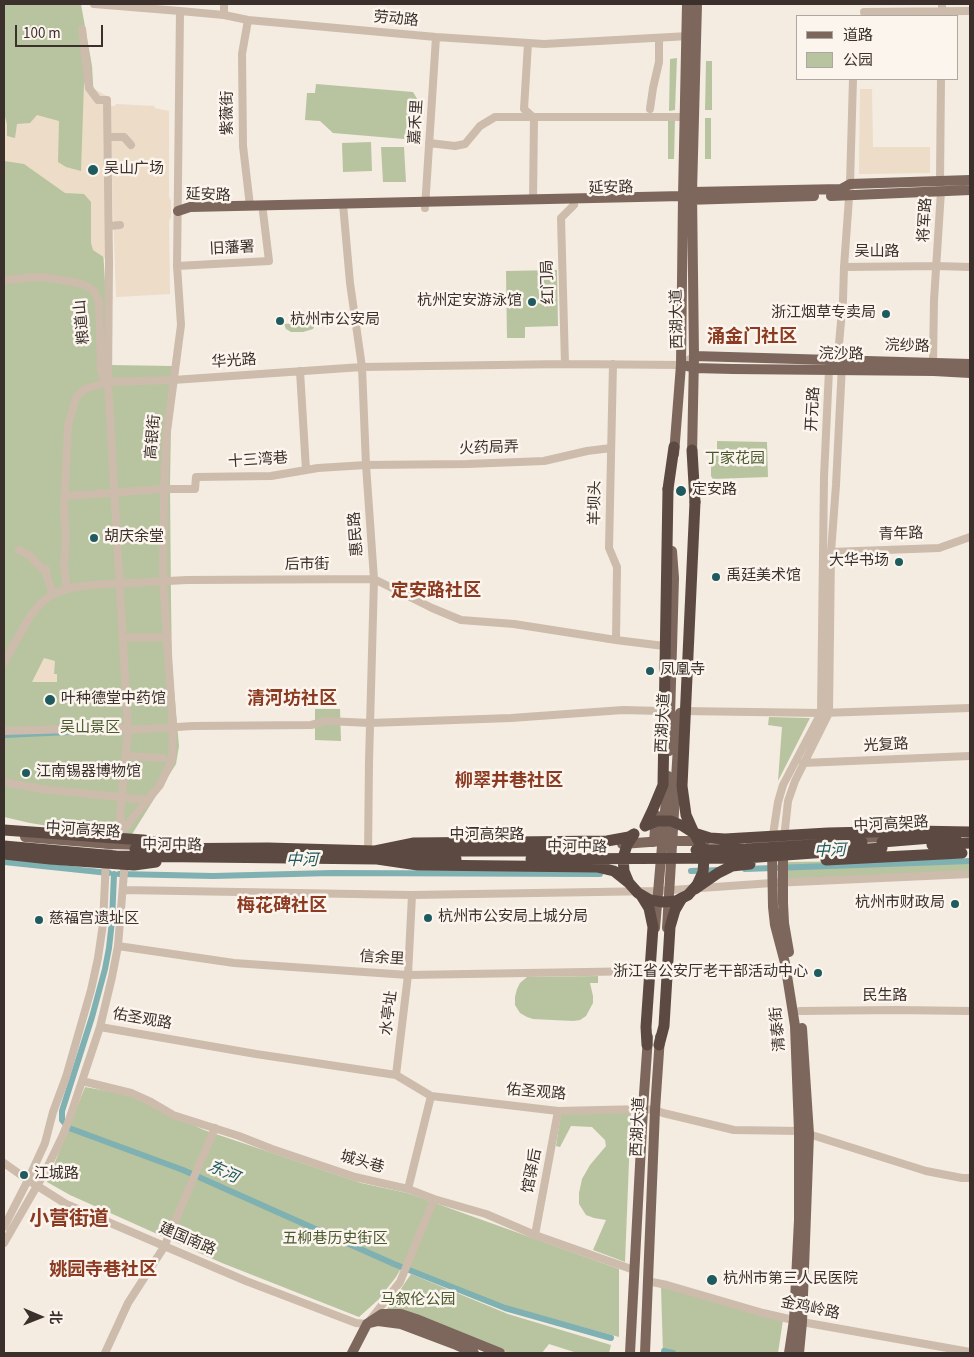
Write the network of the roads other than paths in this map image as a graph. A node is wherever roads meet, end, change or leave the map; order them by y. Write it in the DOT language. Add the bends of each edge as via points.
graph roads {
  1 [pos="94,4"];
  2 [pos="224,4"];
  3 [pos="687,4"];
  4 [pos="697,4"];
  5 [pos="130,5"];
  6 [pos="180,10"];
  7 [pos="864,11"];
  8 [pos="942,11"];
  9 [pos="970,11"];
  10 [pos="224,15"];
  11 [pos="248,20"];
  12 [pos="82,29"];
  13 [pos="692,36"];
  14 [pos="436,37"];
  15 [pos="659,39"];
  16 [pos="528,43"];
  17 [pos="854,80"];
  18 [pos="941,80"];
  19 [pos="650,109"];
  20 [pos="684,117"];
  21 [pos="534,118"];
  22 [pos="108,137"];
  23 [pos="430,143"];
  24 [pos="131,145"];
  25 [pos="970,180"];
  26 [pos="850,184"];
  27 [pos="941,186"];
  28 [pos="970,190"];
  29 [pos="850,195"];
  30 [pos="687,197"];
  31 [pos="533,200"];
  32 [pos="425,205"];
  33 [pos="574,205"];
  34 [pos="250,206"];
  35 [pos="344,207"];
  36 [pos="178,211"];
  37 [pos="263,212"];
  38 [pos="120,225"];
  39 [pos="110,226"];
  40 [pos="177,266"];
  41 [pos="937,266"];
  42 [pos="844,267"];
  43 [pos="970,267"];
  44 [pos="4,280"];
  45 [pos="694,356"];
  46 [pos="830,360"];
  47 [pos="933,363"];
  48 [pos="565,364"];
  49 [pos="613,364"];
  50 [pos="970,364"];
  51 [pos="681,365"];
  52 [pos="842,365"];
  53 [pos="362,367"];
  54 [pos="694,368"];
  55 [pos="829,370"];
  56 [pos="300,371"];
  57 [pos="970,373"];
  58 [pos="173,380"];
  59 [pos="108,382"];
  60 [pos="611,448"];
  61 [pos="674,448"];
  62 [pos="692,450"];
  63 [pos="366,466"];
  64 [pos="306,470"];
  65 [pos="164,489"];
  66 [pos="114,493"];
  67 [pos="65,496"];
  68 [pos="970,537"];
  69 [pos="18,550"];
  70 [pos="830,552"];
  71 [pos="374,579"];
  72 [pos="163,581"];
  73 [pos="120,583"];
  74 [pos="67,590"];
  75 [pos="53,594"];
  76 [pos="167,637"];
  77 [pos="123,638"];
  78 [pos="616,640"];
  79 [pos="664,646"];
  80 [pos="4,662"];
  81 [pos="970,708"];
  82 [pos="670,711"];
  83 [pos="825,713"];
  84 [pos="370,722"];
  85 [pos="173,728"];
  86 [pos="128,730"];
  87 [pos="4,731"];
  88 [pos="125,756"];
  89 [pos="970,756"];
  90 [pos="163,758"];
  91 [pos="803,763"];
  92 [pos="4,782"];
  93 [pos="121,797"];
  94 [pos="148,800"];
  95 [pos="645,826"];
  96 [pos="4,830"];
  97 [pos="123,830"];
  98 [pos="970,833"];
  99 [pos="634,834"];
  100 [pos="694,834"];
  101 [pos="4,835"];
  102 [pos="4,839"];
  103 [pos="663,841"];
  104 [pos="784,841"];
  105 [pos="772,842"];
  106 [pos="970,843"];
  107 [pos="110,844"];
  108 [pos="125,845"];
  109 [pos="4,848"];
  110 [pos="970,850"];
  111 [pos="189,853"];
  112 [pos="4,854"];
  113 [pos="372,855"];
  114 [pos="771,861"];
  115 [pos="783,861"];
  116 [pos="106,863"];
  117 [pos="666,863"];
  118 [pos="125,865"];
  119 [pos="970,874"];
  120 [pos="777,880"];
  121 [pos="629,883"];
  122 [pos="123,889"];
  123 [pos="658,891"];
  124 [pos="669,891"];
  125 [pos="412,895"];
  126 [pos="642,895"];
  127 [pos="685,896"];
  128 [pos="118,946"];
  129 [pos="646,971"];
  130 [pos="408,975"];
  131 [pos="800,1011"];
  132 [pos="970,1011"];
  133 [pos="100,1027"];
  134 [pos="653,1045"];
  135 [pos="396,1075"];
  136 [pos="82,1081"];
  137 [pos="431,1096"];
  138 [pos="643,1109"];
  139 [pos="655,1110"];
  140 [pos="558,1111"];
  141 [pos="215,1128"];
  142 [pos="804,1133"];
  143 [pos="4,1163"];
  144 [pos="970,1178"];
  145 [pos="28,1180"];
  146 [pos="37,1186"];
  147 [pos="408,1189"];
  148 [pos="434,1198"];
  149 [pos="4,1227"];
  150 [pos="535,1235"];
  151 [pos="4,1243"];
  152 [pos="164,1247"];
  153 [pos="634,1270"];
  154 [pos="647,1281"];
  155 [pos="798,1321"];
  156 [pos="367,1324"];
  157 [pos="970,1352"];
  158 [pos="105,1353"];
  159 [pos="352,1353"];
  160 [pos="474,1353"];
  161 [pos="500,1353"];
  162 [pos="630,1353"];
  163 [pos="645,1353"];
  164 [pos="789,1353"];
  165 [pos="799,1353"];
  1 -- 5 [label="street, 劳动路"];
  2 -- 10 [label="street"];
  3 -- 13 [label="main road, 西湖大道"];
  4 -- 13 [label="main road, 西湖大道"];
  5 -- 6 [label="street, 劳动路"];
  6 -- 10 [label="street, 劳动路"];
  6 -- 36 [label="street, 高银街"];
  7 -- 8 [label="street"];
  8 -- 9 [label="street"];
  10 -- 11 [label="street, 劳动路"];
  11 -- 14 [label="street, 劳动路"];
  11 -- 34 [label="street, 紫薇街" via="242,54 243,146"];
  12 -- 22 [label="street" via="89,88 98,100 107,100"];
  13 -- 15 [label="street, 劳动路"];
  13 -- 20 [label="main road, 西湖大道"];
  13 -- 30 [label="main road, 西湖大道"];
  14 -- 16 [label="street, 劳动路"];
  14 -- 23 [label="street, 嘉禾里"];
  15 -- 16 [label="street, 劳动路"];
  15 -- 19 [label="street" via="659,62"];
  16 -- 21 [label="street" via="524,109"];
  17 -- 26 [label="street, 开元路"];
  18 -- 27 [label="street, 将军路"];
  20 -- 21 [label="street"];
  20 -- 30 [label="main road, 西湖大道"];
  21 -- 23 [label="street" via="495,117 480,126 465,144"];
  21 -- 31 [label="street"];
  22 -- 24 [label="street" via="124,137"];
  22 -- 59 [label="street"];
  23 -- 32 [label="street, 嘉禾里"];
  25 -- 27 [label="main road, 延安路"];
  26 -- 27 [label="main road, 延安路"];
  26 -- 29 [label="street, 开元路"];
  26 -- 30 [label="main road, 延安路" via="841,189"];
  27 -- 28 [label="main road, 延安路"];
  27 -- 29 [label="main road, 延安路"];
  27 -- 41 [label="street, 将军路"];
  29 -- 30 [label="main road, 延安路"];
  29 -- 42 [label="street, 开元路"];
  30 -- 31 [label="main road, 延安路"];
  30 -- 33 [label="main road, 延安路"];
  30 -- 45 [label="main road, 西湖大道"];
  30 -- 51 [label="main road, 西湖大道"];
  31 -- 32 [label="main road, 延安路"];
  32 -- 33 [label="main road, 延安路"];
  32 -- 35 [label="main road, 延安路"];
  33 -- 48 [label="street, 红门局" via="561,218"];
  34 -- 35 [label="main road, 延安路"];
  34 -- 36 [label="main road, 延安路" via="190,207"];
  35 -- 37 [label="main road, 延安路"];
  35 -- 53 [label="street, 惠民路" via="350,283"];
  36 -- 37 [label="main road, 延安路"];
  36 -- 40 [label="street, 高银街"];
  37 -- 40 [label="street, 旧藩署" via="269,261"];
  38 -- 39 [label="street"];
  40 -- 58 [label="street, 高银街" via="181,325"];
  41 -- 42 [label="street, 吴山路"];
  41 -- 43 [label="street, 吴山路"];
  41 -- 47 [label="street, 将军路"];
  42 -- 46 [label="street, 开元路" via="839,344"];
  44 -- 59 [label="street, 粮道山" via="52,278 83,284 94,291 99,302 101,370"];
  45 -- 46 [label="main road, 浣纱路"];
  45 -- 51 [label="street"];
  45 -- 54 [label="main road, 西湖大道"];
  46 -- 52 [label="main road, 浣纱路"];
  46 -- 55 [label="street, 开元路"];
  47 -- 50 [label="main road, 浣纱路"];
  47 -- 52 [label="main road, 浣纱路"];
  48 -- 49 [label="street"];
  48 -- 53 [label="street"];
  49 -- 51 [label="street"];
  49 -- 60 [label="street, 羊坝头"];
  51 -- 54 [label="main road, 浣沙路"];
  51 -- 61 [label="main road, 西湖大道"];
  52 -- 55 [label="main road, 浣沙路"];
  52 -- 57 [label="main road, 浣沙路"];
  52 -- 70 [label="street, 开元路"];
  53 -- 56 [label="street, 华光路"];
  53 -- 63 [label="street, 惠民路"];
  54 -- 55 [label="main road, 浣沙路"];
  54 -- 62 [label="main road, 西湖大道"];
  55 -- 83 [label="street, 开元路" via="824,477"];
  56 -- 58 [label="street, 华光路"];
  56 -- 64 [label="street"];
  58 -- 59 [label="street, 华光路"];
  58 -- 65 [label="street, 高银街"];
  59 -- 66 [label="street"];
  59 -- 67 [label="street, 华光路" via="85,389 76,397 68,426"];
  60 -- 63 [label="street, 火药局弄" via="544,461"];
  60 -- 78 [label="street, 羊坝头" via="609,548 617,567"];
  61 -- 82 [label="main road, 西湖大道"];
  61 -- 95 [label="highway, bridge" via="668,489 663,785"];
  62 -- 82 [label="main road, 西湖大道"];
  62 -- 100 [label="highway, bridge" via="695,502 682,786 686,815"];
  63 -- 64 [label="street, 十三湾巷"];
  63 -- 71 [label="street, 惠民路"];
  64 -- 65 [label="street, 十三湾巷" via="271,476 196,477 196,490"];
  65 -- 66 [label="street"];
  65 -- 72 [label="street, 高银街"];
  66 -- 67 [label="street"];
  66 -- 73 [label="street"];
  67 -- 74 [label="street, 华光路"];
  68 -- 70 [label="street, 青年路" via="939,548"];
  69 -- 75 [label="street" via="46,569"];
  70 -- 83 [label="street, 开元路"];
  71 -- 72 [label="street, 后市街"];
  71 -- 78 [label="street, 后市街" via="461,620 514,624"];
  71 -- 84 [label="street, 惠民路"];
  72 -- 73 [label="street, 后市街"];
  72 -- 76 [label="street, 高银街"];
  73 -- 74 [label="street, 后市街"];
  73 -- 77 [label="street"];
  74 -- 75 [label="street, 后市街"];
  75 -- 80 [label="street" via="29,618"];
  76 -- 77 [label="street"];
  76 -- 85 [label="street, 高银街"];
  77 -- 86 [label="street"];
  78 -- 79 [label="street, 后市街"];
  81 -- 83 [label="street"];
  82 -- 83 [label="street"];
  82 -- 84 [label="street" via="623,710 511,718"];
  82 -- 103 [label="main road, 西湖大道"];
  82 -- 103 [label="main road" via="665,718"];
  83 -- 91 [label="street, 清泰街"];
  83 -- 105 [label="street, 清泰街" via="783,785"];
  84 -- 85 [label="street"];
  84 -- 113 [label="street, 惠民路"];
  85 -- 86 [label="street"];
  85 -- 94 [label="street, 高银街" via="172,759 160,785"];
  86 -- 87 [label="street"];
  86 -- 88 [label="street"];
  88 -- 90 [label="street"];
  88 -- 93 [label="street"];
  89 -- 91 [label="street, 光复路"];
  91 -- 104 [label="street, 清泰街" via="788,801"];
  92 -- 93 [label="street"];
  93 -- 94 [label="street"];
  93 -- 97 [label="street"];
  94 -- 97 [label="street, 高银街"];
  95 -- 99 [label="highway, bridge"];
  95 -- 100 [label="highway, bridge" via="657,821 671,821"];
  96 -- 111 [label="highway, bridge" via="143,840"];
  97 -- 107 [label="street, 高银街"];
  97 -- 108 [label="street"];
  98 -- 100 [label="highway, bridge" via="914,831 725,839"];
  98 -- 104 [label="main road, 中河中路"];
  98 -- 113 [label="highway, 中河高架路, bridge" via="746,849"];
  99 -- 113 [label="highway, bridge" via="607,841 414,843"];
  99 -- 121 [label="highway, bridge" via="623,858"];
  100 -- 127 [label="highway, bridge" via="701,846 704,866 697,885"];
  101 -- 107 [label="main road, 中河中路"];
  102 -- 111 [label="highway, 中河高架路, bridge"];
  103 -- 105 [label="main road, 中河中路"];
  103 -- 113 [label="main road, 中河中路"];
  103 -- 117 [label="main road, 西湖大道"];
  104 -- 105 [label="main road, 中河中路"];
  104 -- 115 [label="main road, 清泰街"];
  105 -- 114 [label="main road, 清泰街"];
  106 -- 113 [label="highway, 中河高架路, bridge" via="745,858"];
  107 -- 108 [label="main road, 中河中路"];
  107 -- 116 [label="street"];
  108 -- 113 [label="main road, 中河中路"];
  108 -- 118 [label="street"];
  109 -- 111 [label="highway, 中河高架路, bridge" via="116,856"];
  109 -- 116 [label="main road, 中河中路"];
  110 -- 115 [label="main road, 中河中路" via="830,855"];
  110 -- 127 [label="highway, bridge" via="732,866"];
  111 -- 112 [label="highway, bridge" via="134,866"];
  111 -- 113 [label="highway, 中河高架路, bridge" via="268,848"];
  113 -- 117 [label="main road, 中河中路" via="491,862"];
  113 -- 118 [label="main road, 中河中路"];
  113 -- 121 [label="highway, bridge" via="418,866 597,867 614,872"];
  114 -- 115 [label="main road, 中河中路"];
  114 -- 117 [label="main road, 中河中路"];
  114 -- 120 [label="main road, 清泰街"];
  115 -- 120 [label="main road, 清泰街"];
  116 -- 118 [label="main road, 中河中路"];
  116 -- 145 [label="street" via="104,924 91,990 50,1128"];
  117 -- 123 [label="main road, 西湖大道"];
  117 -- 124 [label="main road, 西湖大道"];
  118 -- 122 [label="street"];
  119 -- 120 [label="street"];
  120 -- 124 [label="street"];
  120 -- 131 [label="main road, 清泰街"];
  120 -- 142 [label="main road, 清泰街" via="773,908 795,1026"];
  121 -- 126 [label="highway, bridge"];
  122 -- 125 [label="street"];
  122 -- 128 [label="street"];
  123 -- 124 [label="street"];
  123 -- 125 [label="street"];
  123 -- 134 [label="main road, 西湖大道"];
  124 -- 134 [label="main road, 西湖大道"];
  125 -- 130 [label="street, 水亭址"];
  126 -- 127 [label="highway, bridge" via="663,902"];
  126 -- 134 [label="highway" via="653,927 646,1027"];
  127 -- 134 [label="highway" via="675,910 670,926 664,1026"];
  128 -- 130 [label="street, 信余里" via="234,963"];
  128 -- 133 [label="street"];
  129 -- 130 [label="street, 信余里"];
  130 -- 135 [label="street, 水亭址"];
  131 -- 132 [label="street, 民生路"];
  131 -- 142 [label="main road, 清泰街"];
  133 -- 135 [label="street, 佑圣观路"];
  133 -- 136 [label="street"];
  134 -- 138 [label="main road, 西湖大道"];
  134 -- 139 [label="main road, 西湖大道"];
  135 -- 137 [label="street, 佑圣观路"];
  136 -- 141 [label="street, 城头巷" via="131,1093 173,1115"];
  136 -- 146 [label="street" via="64,1134"];
  137 -- 140 [label="street, 佑圣观路"];
  137 -- 147 [label="street"];
  138 -- 139 [label="street, 佑圣观路"];
  138 -- 140 [label="street, 佑圣观路"];
  138 -- 153 [label="main road, 西湖大道"];
  139 -- 142 [label="street, 佑圣观路" via="734,1130"];
  139 -- 154 [label="main road, 西湖大道"];
  140 -- 150 [label="street, 馆驿后"];
  141 -- 147 [label="street, 城头巷" via="355,1177"];
  141 -- 152 [label="street"];
  142 -- 144 [label="street, 佑圣观路" via="926,1171"];
  142 -- 155 [label="main road, 清泰街"];
  143 -- 145 [label="street, 建国南路"];
  145 -- 146 [label="street, 建国南路"];
  145 -- 149 [label="street"];
  146 -- 151 [label="street"];
  146 -- 152 [label="street, 建国南路" via="66,1204"];
  147 -- 148 [label="street, 城头巷"];
  148 -- 150 [label="street, 城头巷" via="486,1214"];
  148 -- 156 [label="street" via="400,1282"];
  150 -- 153 [label="street, 城头巷"];
  152 -- 156 [label="street, 建国南路" via="346,1320"];
  152 -- 158 [label="street" via="128,1303"];
  153 -- 162 [label="main road, 西湖大道"];
  154 -- 155 [label="street, 金鸡岭路"];
  154 -- 163 [label="main road, 西湖大道"];
  155 -- 157 [label="street, 金鸡岭路"];
  155 -- 164 [label="main road, 清泰街"];
  155 -- 165 [label="main road, 清泰街"];
  156 -- 159 [label="main road"];
  156 -- 160 [label="main road, 建国南路" via="378,1321 402,1324"];
  156 -- 161 [label="main road" via="382,1314 401,1314"];
}
